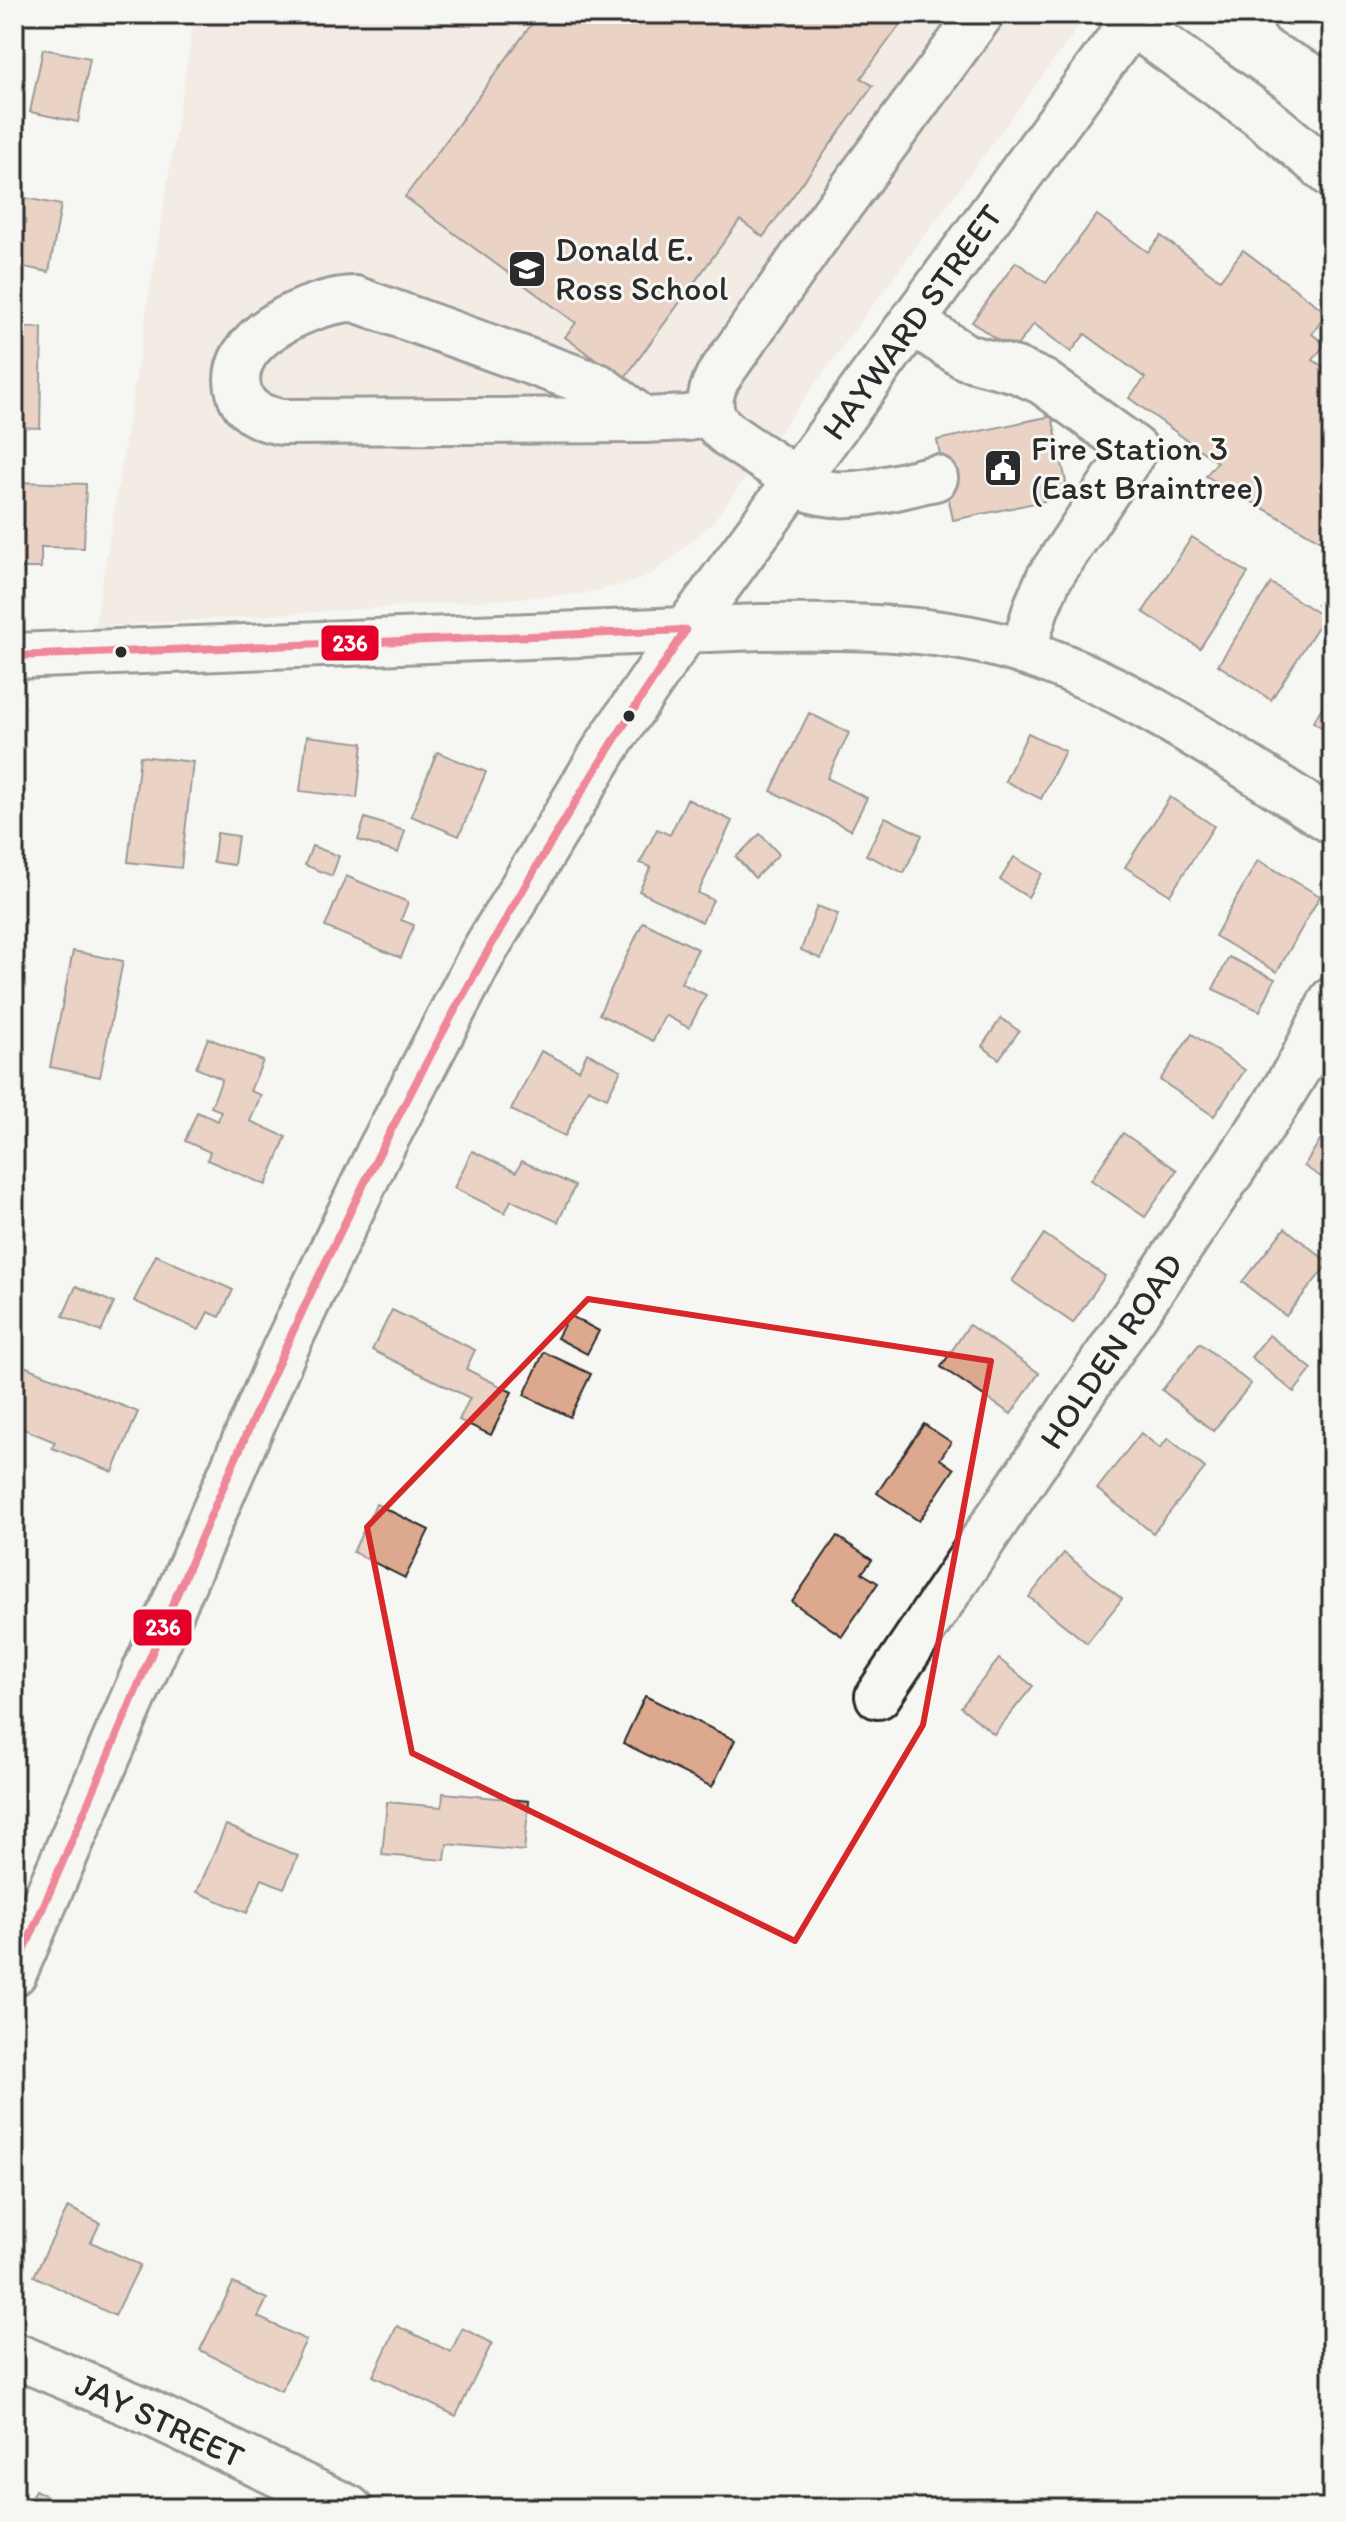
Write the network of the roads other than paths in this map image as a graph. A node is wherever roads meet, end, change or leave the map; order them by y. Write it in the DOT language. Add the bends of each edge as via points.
graph roads {
  1 [pos="981,14"];
  2 [pos="1294,14"];
  3 [pos="1135,18"];
  4 [pos="1332,34"];
  5 [pos="1332,175"];
  6 [pos="912,322"];
  7 [pos="711,412"];
  8 [pos="644,420"];
  9 [pos="935,478"];
  10 [pos="796,480"];
  11 [pos="686,630"];
  12 [pos="1023,652"];
  13 [pos="14,656"];
  14 [pos="1332,821"];
  15 [pos="1332,1000"];
  16 [pos="878,1696"];
  17 [pos="14,1973"];
  18 [pos="14,2355"];
  19 [pos="349,2508"];
  1 -- 7 [label="main road" via="718,377"];
  2 -- 4 [label="main road"];
  3 -- 5 [label="main road"];
  3 -- 6 [label="main road, HAYWARD STREET"];
  6 -- 10 [label="main road, HAYWARD STREET"];
  6 -- 12 [label="main road" via="966,357 1043,382 1135,449 1049,578"];
  7 -- 8 [label="main road"];
  7 -- 10 [label="main road" via="723,432"];
  8 -- 8 [label="main road" via="598,386 355,299 309,307 278,324 245,354 237,376 243,403 253,413 281,422"];
  9 -- 10 [label="main road" via="834,495"];
  10 -- 11 [label="main road, HAYWARD STREET"];
  11 -- 12 [label="main road" via="856,627 965,638"];
  11 -- 13 [label="main road"];
  11 -- 17 [label="main road, HAYWARD STREET" via="555,830 406,1098 284,1351"];
  12 -- 14 [label="main road" via="1123,695"];
  15 -- 16 [label="main road, HOLDEN ROAD" via="1272,1111"];
  18 -- 19 [label="main road, JAY STREET"];
}
